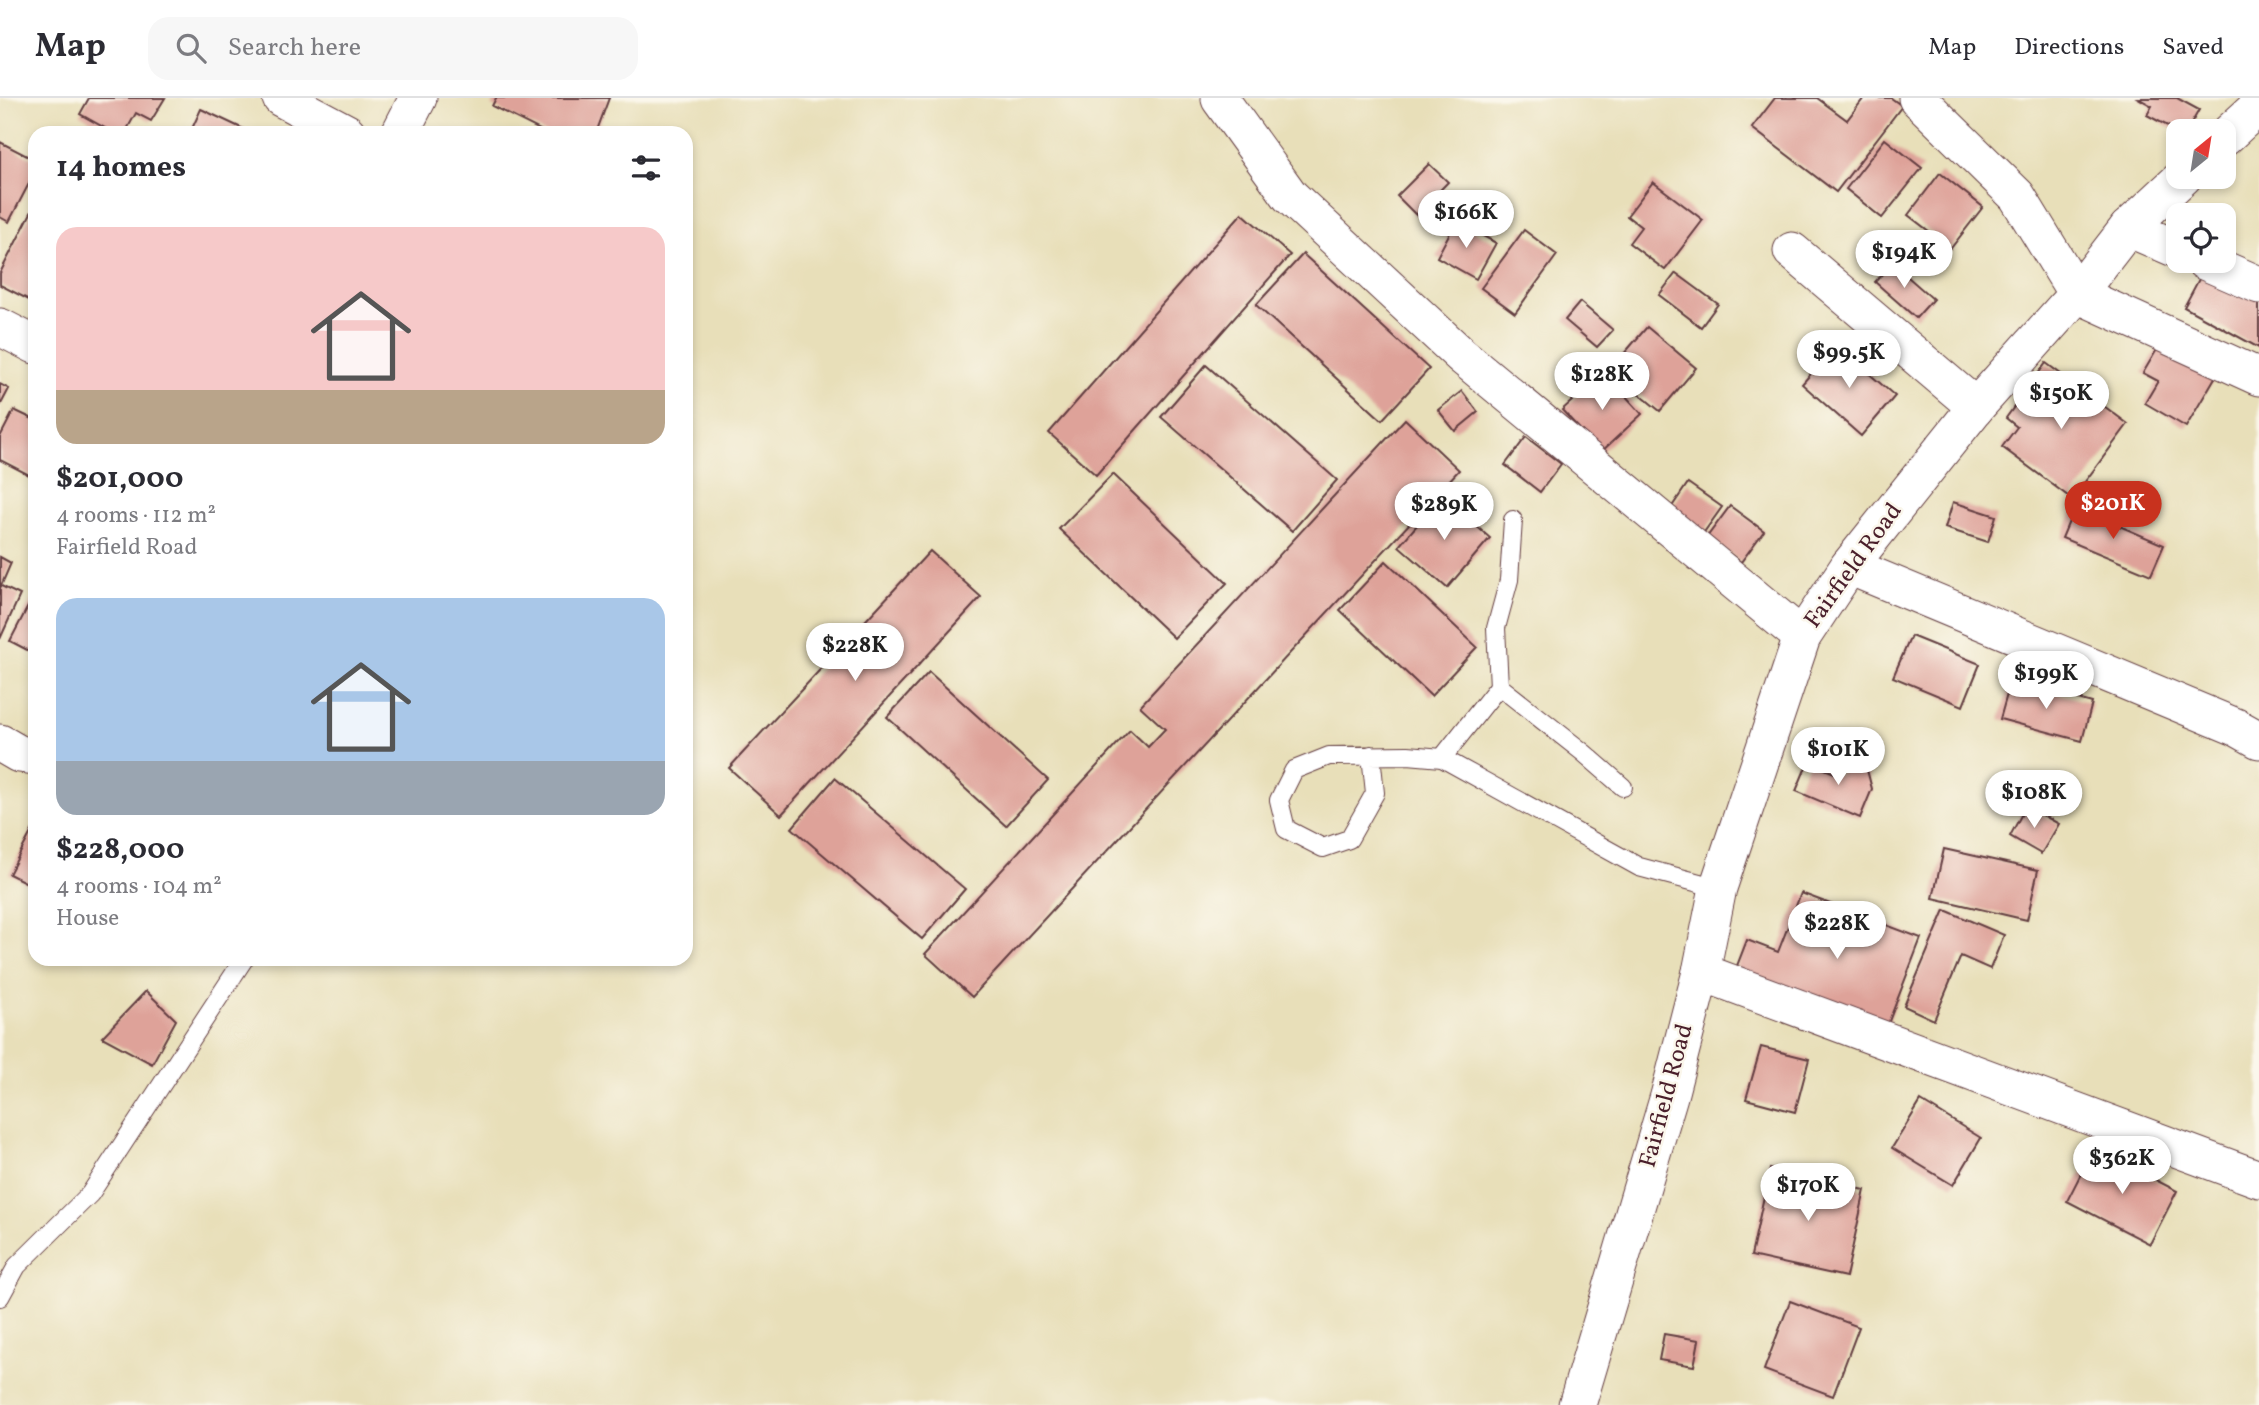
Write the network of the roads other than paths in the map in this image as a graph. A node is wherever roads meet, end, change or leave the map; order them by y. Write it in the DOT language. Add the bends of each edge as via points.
graph roads {
  1 [pos="281,98"];
  2 [pos="418,98"];
  3 [pos="1917,98"];
  4 [pos="1220,99"];
  5 [pos="2259,106"];
  6 [pos="334,126"];
  7 [pos="404,126"];
  8 [pos="2236,127"];
  9 [pos="2170,189"];
  10 [pos="2128,228"];
  11 [pos="2166,244"];
  12 [pos="1792,251"];
  13 [pos="2232,273"];
  14 [pos="2259,285"];
  15 [pos="2077,294"];
  16 [pos="0,327"];
  17 [pos="28,341"];
  18 [pos="2259,377"];
  19 [pos="1976,407"];
  20 [pos="1513,520"];
  21 [pos="1849,565"];
  22 [pos="1802,637"];
  23 [pos="1499,686"];
  24 [pos="2259,740"];
  25 [pos="0,743"];
  26 [pos="28,755"];
  27 [pos="1371,755"];
  28 [pos="1442,758"];
  29 [pos="1623,788"];
  30 [pos="1717,888"];
  31 [pos="239,966"];
  32 [pos="1701,972"];
  33 [pos="2259,1179"];
  34 [pos="0,1297"];
  35 [pos="1577,1405"];
  1 -- 6 [label="street"];
  2 -- 7 [label="street"];
  3 -- 15 [label="street" via="2017,196"];
  4 -- 22 [label="street" via="1290,196 1442,338"];
  5 -- 8 [label="street"];
  9 -- 10 [label="street, Fairfield Road"];
  10 -- 11 [label="street"];
  10 -- 15 [label="street, Fairfield Road"];
  12 -- 19 [label="street"];
  13 -- 14 [label="street"];
  15 -- 18 [label="street"];
  15 -- 19 [label="street, Fairfield Road"];
  16 -- 17 [label="street"];
  19 -- 21 [label="street, Fairfield Road"];
  20 -- 23 [label="lane" via="1509,580 1496,628"];
  21 -- 22 [label="street, Fairfield Road"];
  21 -- 24 [label="street"];
  22 -- 30 [label="street, Fairfield Road"];
  23 -- 28 [label="lane"];
  23 -- 29 [label="lane"];
  25 -- 26 [label="street"];
  27 -- 27 [label="lane" via="1329,756 1294,770 1279,800 1286,830 1323,848 1349,839 1375,793"];
  27 -- 28 [label="lane"];
  28 -- 30 [label="lane" via="1639,867"];
  30 -- 32 [label="street, Fairfield Road"];
  31 -- 34 [label="lane" via="90,1194 17,1266"];
  32 -- 33 [label="street"];
  32 -- 35 [label="street, Fairfield Road"];
}
